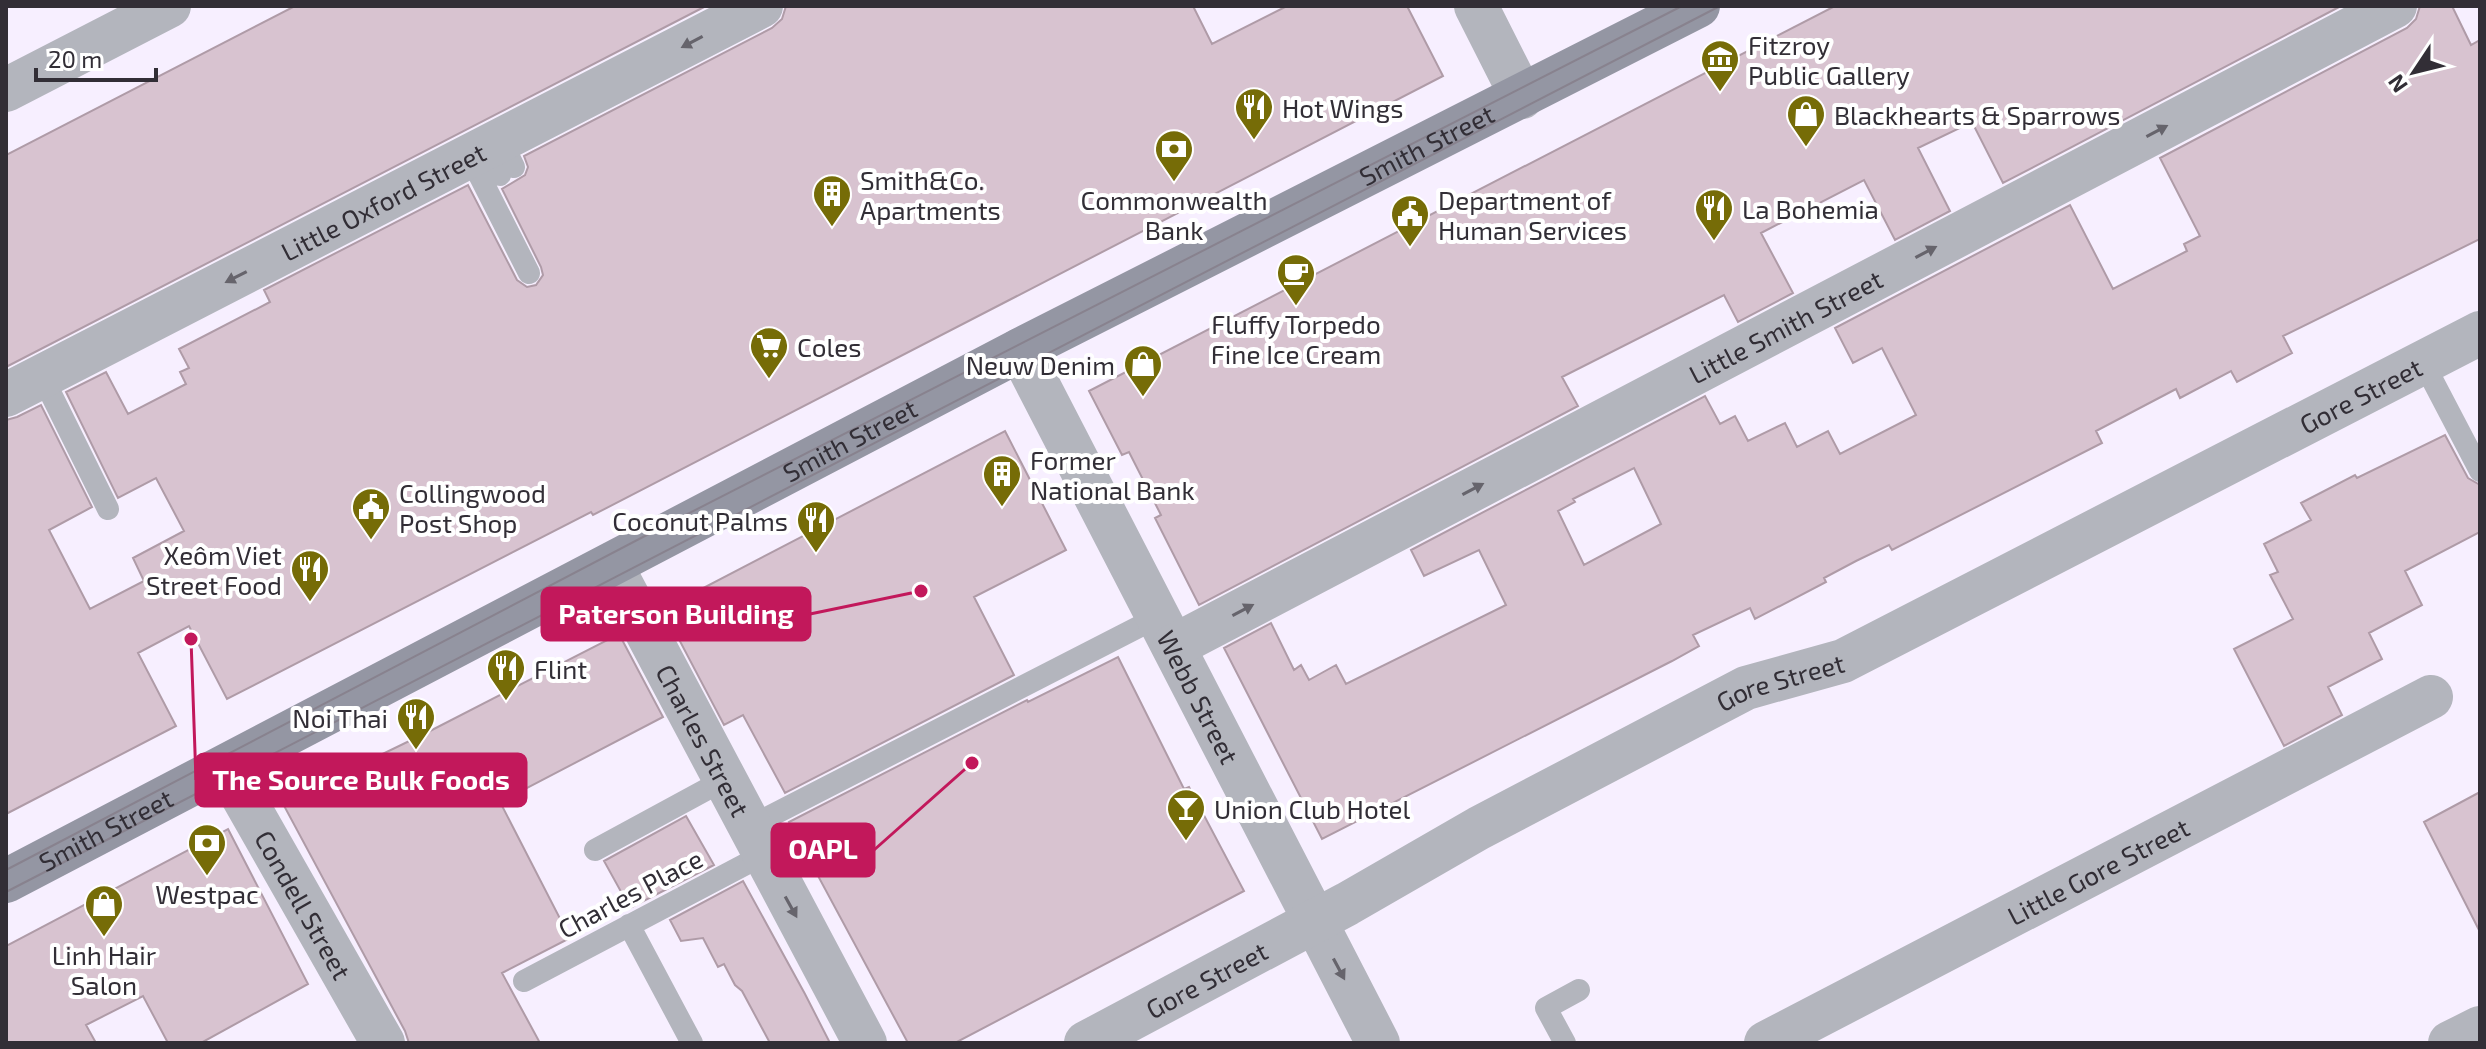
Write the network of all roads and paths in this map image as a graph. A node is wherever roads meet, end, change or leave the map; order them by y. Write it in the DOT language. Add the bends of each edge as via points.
graph roads {
  1 [pos="169,6"];
  2 [pos="761,6"];
  3 [pos="1476,6"];
  4 [pos="1698,6"];
  5 [pos="2395,6"];
  6 [pos="6,90"];
  7 [pos="1522,97"];
  8 [pos="494,158"];
  9 [pos="529,273"];
  10 [pos="2480,333"];
  11 [pos="1020,350"];
  12 [pos="2423,362"];
  13 [pos="24,386"];
  14 [pos="2480,471"];
  15 [pos="108,509"];
  16 [pos="611,565"];
  17 [pos="1166,632"];
  18 [pos="2431,697"];
  19 [pos="226,767"];
  20 [pos="724,780"];
  21 [pos="756,841"];
  22 [pos="595,850"];
  23 [pos="6,881"];
  24 [pos="1315,922"];
  25 [pos="629,925"];
  26 [pos="524,981"];
  27 [pos="1579,990"];
  28 [pos="2480,1028"];
  29 [pos="383,1043"];
  30 [pos="692,1043"];
  31 [pos="865,1043"];
  32 [pos="1086,1043"];
  33 [pos="1378,1043"];
  34 [pos="1565,1043"];
  35 [pos="1766,1043"];
  36 [pos="2450,1043"];
  1 -- 6 [label="street"];
  2 -- 8 [label="street, Little Oxford Street, one-way"];
  3 -- 7 [label="street"];
  4 -- 7 [label="street, Smith Street"];
  17 -- 5 [label="street, Little Smith Street, one-way"];
  7 -- 11 [label="street, Smith Street"];
  8 -- 9 [label="lane"];
  8 -- 13 [label="street, Little Oxford Street, one-way"];
  10 -- 12 [label="street, Gore Street"];
  11 -- 16 [label="street, Smith Street"];
  11 -- 17 [label="street, Webb Street"];
  12 -- 14 [label="lane"];
  12 -- 24 [label="street, Gore Street" via="1843,661 1746,688 1479,828"];
  13 -- 15 [label="lane"];
  16 -- 19 [label="street, Smith Street"];
  16 -- 20 [label="street, Charles Street"];
  17 -- 21 [label="lane, Charles Place"];
  17 -- 24 [label="street, Webb Street"];
  18 -- 35 [label="street, Little Gore Street"];
  19 -- 23 [label="street, Smith Street"];
  19 -- 29 [label="street, Condell Street"];
  20 -- 21 [label="street, Charles Street"];
  20 -- 22 [label="lane"];
  21 -- 25 [label="lane, Charles Place"];
  21 -- 31 [label="street, Charles Street, one-way"];
  24 -- 32 [label="street, Gore Street"];
  24 -- 33 [label="street, Webb Street, one-way"];
  25 -- 26 [label="lane, Charles Place"];
  25 -- 30 [label="lane"];
  27 -- 34 [label="lane" via="1546,1008"];
  28 -- 36 [label="street"];
}
